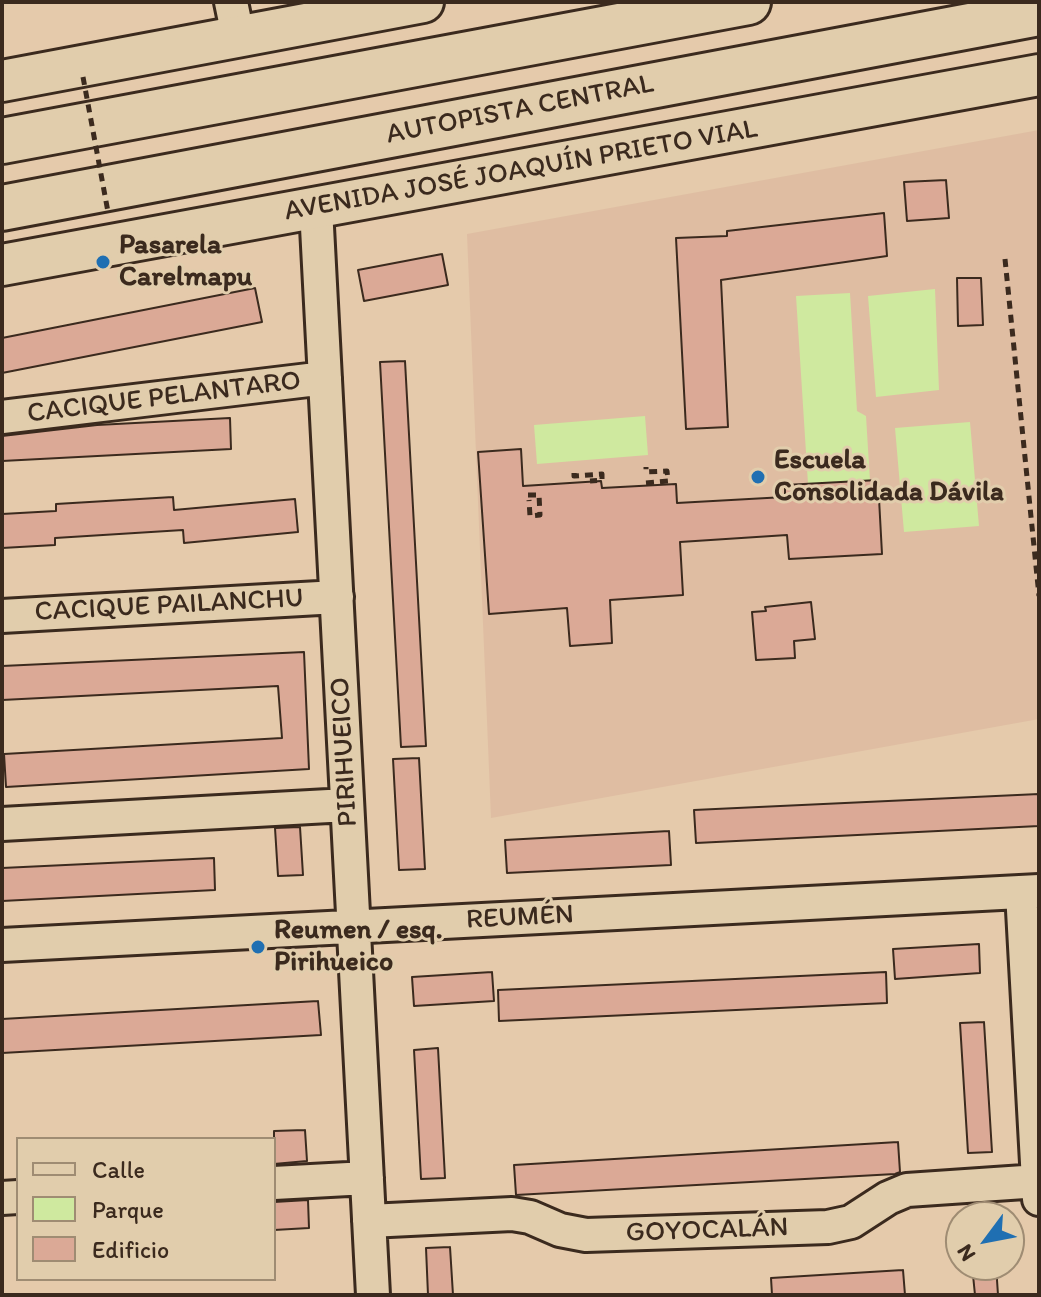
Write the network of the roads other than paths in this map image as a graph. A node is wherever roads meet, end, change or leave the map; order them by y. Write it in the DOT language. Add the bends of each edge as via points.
graph roads {
  1 [pos="423,2"];
  2 [pos="748,2"];
  3 [pos="1039,13"];
  4 [pos="234,19"];
  5 [pos="1039,75"];
  6 [pos="2,81"];
  7 [pos="2,141"];
  8 [pos="2,208"];
  9 [pos="316,208"];
  10 [pos="2,265"];
  11 [pos="325,378"];
  12 [pos="2,417"];
  13 [pos="337,597"];
  14 [pos="2,616"];
  15 [pos="347,805"];
  16 [pos="2,824"];
  17 [pos="1030,891"];
  18 [pos="354,926"];
  19 [pos="2,945"];
  20 [pos="367,1178"];
  21 [pos="1038,1181"];
  22 [pos="276,1183"];
  23 [pos="1039,1199"];
  24 [pos="369,1221"];
  25 [pos="373,1295"];
  1 -- 4 [label="main road"];
  2 -- 7 [label="highway"];
  3 -- 8 [label="highway, AUTOPISTA CENTRAL"];
  4 -- 6 [label="main road"];
  5 -- 9 [label="main road, AVENIDA JOSÉ JOAQUÍN PRIETO VIAL"];
  9 -- 10 [label="main road, AVENIDA JOSÉ JOAQUÍN PRIETO VIAL"];
  9 -- 11 [label="street, PIRIHUEICO"];
  11 -- 12 [label="street, CACIQUE PELANTARO"];
  11 -- 13 [label="street, PIRIHUEICO"];
  13 -- 14 [label="street, CACIQUE PAILANCHU"];
  13 -- 15 [label="street, PIRIHUEICO"];
  15 -- 16 [label="street"];
  15 -- 18 [label="street, PIRIHUEICO"];
  17 -- 18 [label="street, REUMÉN"];
  17 -- 21 [label="street"];
  18 -- 19 [label="street, REUMÉN"];
  18 -- 20 [label="street, PIRIHUEICO"];
  20 -- 22 [label="street"];
  20 -- 24 [label="street, PIRIHUEICO"];
  21 -- 23 [label="street"];
  21 -- 24 [label="street, GOYOCALÁN" via="907,1190 851,1222 828,1227 600,1235 573,1233 512,1214"];
  24 -- 25 [label="street, PIRIHUEICO"];
}
